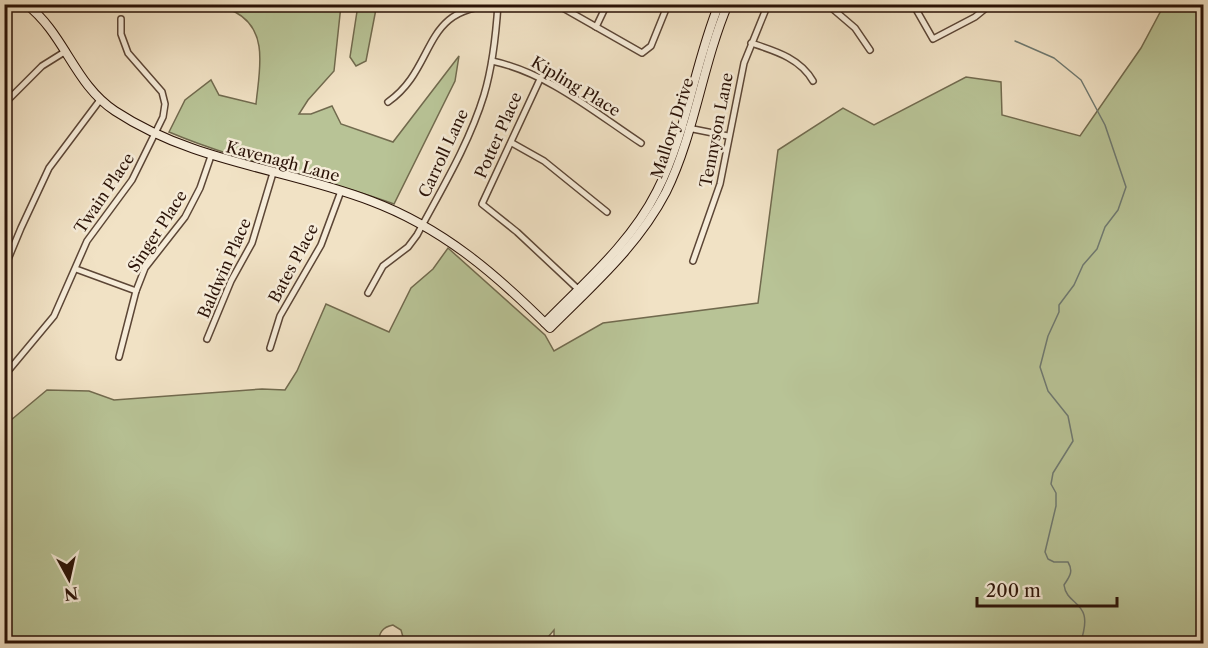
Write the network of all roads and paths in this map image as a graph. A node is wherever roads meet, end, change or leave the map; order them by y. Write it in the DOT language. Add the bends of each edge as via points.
graph roads {
  1 [pos="26,4"];
  2 [pos="556,4"];
  3 [pos="607,4"];
  4 [pos="668,4"];
  5 [pos="719,4"];
  6 [pos="728,4"];
  7 [pos="768,4"];
  8 [pos="827,4"];
  9 [pos="913,4"];
  10 [pos="991,4"];
  11 [pos="498,5"];
  12 [pos="121,19"];
  13 [pos="596,27"];
  14 [pos="751,43"];
  15 [pos="870,50"];
  16 [pos="66,51"];
  17 [pos="492,61"];
  18 [pos="541,77"];
  19 [pos="813,81"];
  20 [pos="100,100"];
  21 [pos="388,102"];
  22 [pos="4,104"];
  23 [pos="685,127"];
  24 [pos="155,132"];
  25 [pos="728,136"];
  26 [pos="512,143"];
  27 [pos="642,143"];
  28 [pos="211,156"];
  29 [pos="273,173"];
  30 [pos="341,191"];
  31 [pos="607,212"];
  32 [pos="423,225"];
  33 [pos="693,261"];
  34 [pos="76,269"];
  35 [pos="4,270"];
  36 [pos="136,291"];
  37 [pos="581,292"];
  38 [pos="368,293"];
  39 [pos="548,326"];
  40 [pos="207,339"];
  41 [pos="270,348"];
  42 [pos="118,357"];
  43 [pos="4,376"];
  1 -- 16 [label="main road, Kavenagh Lane" via="51,28"];
  2 -- 13 [label="street"];
  3 -- 13 [label="street"];
  4 -- 13 [label="street" via="645,53"];
  5 -- 23 [label="main road"];
  6 -- 23 [label="main road, Mallory Drive"];
  7 -- 14 [label="street, Tennyson Lane"];
  8 -- 15 [label="street" via="855,28"];
  9 -- 10 [label="street" via="933,39"];
  11 -- 17 [label="street, Carroll Lane"];
  11 -- 21 [label="street" via="475,7 453,15 406,85"];
  12 -- 24 [label="street, Twain Place" via="121,34 128,53 164,98 164,110"];
  14 -- 19 [label="street" via="796,62"];
  14 -- 25 [label="street, Tennyson Lane"];
  16 -- 20 [label="main road, Kavenagh Lane" via="86,87"];
  16 -- 22 [label="street" via="42,66"];
  17 -- 18 [label="street, Kipling Place"];
  17 -- 32 [label="street, Carroll Lane" via="473,124"];
  18 -- 26 [label="street, Potter Place"];
  18 -- 27 [label="street, Kipling Place"];
  20 -- 24 [label="main road, Kavenagh Lane"];
  20 -- 35 [label="street" via="49,168"];
  23 -- 25 [label="street"];
  23 -- 37 [label="main road, Mallory Drive" via="680,158 653,215 621,257"];
  24 -- 28 [label="main road, Kavenagh Lane"];
  24 -- 34 [label="street, Twain Place" via="136,172 87,241"];
  25 -- 33 [label="street, Tennyson Lane" via="714,208"];
  26 -- 31 [label="street" via="544,161"];
  26 -- 37 [label="street, Potter Place" via="482,204"];
  28 -- 29 [label="main road, Kavenagh Lane"];
  28 -- 36 [label="street, Singer Place" via="184,217 152,256"];
  29 -- 30 [label="main road, Kavenagh Lane"];
  29 -- 40 [label="street, Baldwin Place" via="252,243"];
  30 -- 32 [label="main road, Kavenagh Lane"];
  30 -- 41 [label="street, Bates Place" via="321,245 280,316"];
  32 -- 38 [label="street, Carroll Lane" via="413,242 383,266"];
  32 -- 39 [label="main road, Kavenagh Lane" via="499,277"];
  34 -- 36 [label="street"];
  34 -- 43 [label="street, Twain Place" via="54,316"];
  36 -- 42 [label="street, Singer Place"];
  37 -- 39 [label="main road, Mallory Drive"];
}
